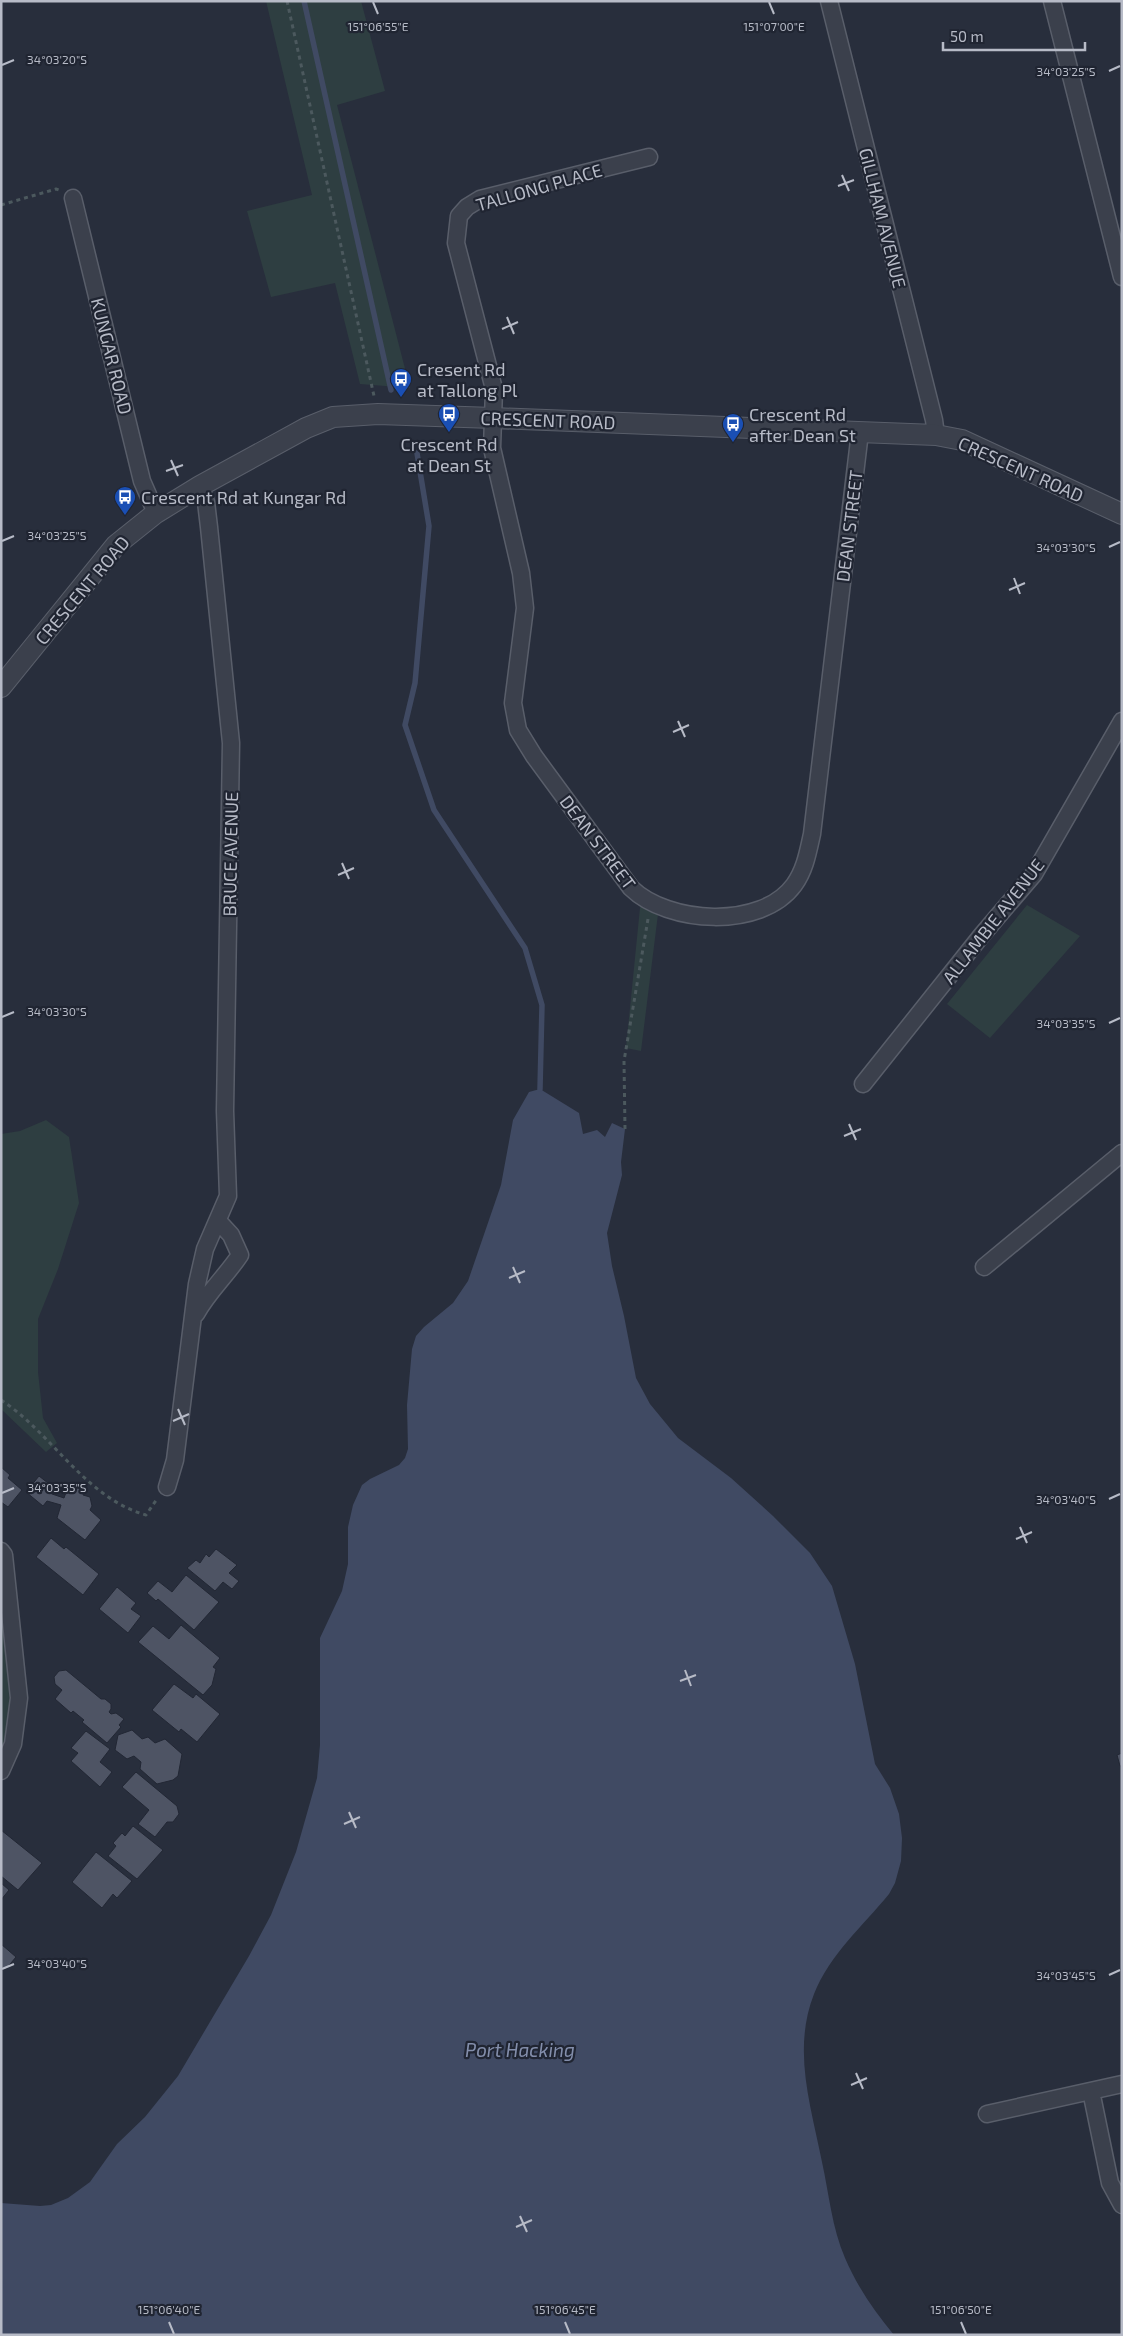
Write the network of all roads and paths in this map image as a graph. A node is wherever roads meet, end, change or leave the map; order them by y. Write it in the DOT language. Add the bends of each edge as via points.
graph roads {
  1 [pos="287,1"];
  2 [pos="828,1"];
  3 [pos="1052,1"];
  4 [pos="649,157"];
  5 [pos="73,198"];
  6 [pos="1,205"];
  7 [pos="1122,277"];
  8 [pos="378,414"];
  9 [pos="493,418"];
  10 [pos="860,432"];
  11 [pos="936,435"];
  12 [pos="200,486"];
  13 [pos="156,513"];
  14 [pos="1122,514"];
  15 [pos="1,687"];
  16 [pos="1122,722"];
  17 [pos="651,902"];
  18 [pos="863,1084"];
  19 [pos="625,1129"];
  20 [pos="1122,1153"];
  21 [pos="219,1222"];
  22 [pos="984,1267"];
  23 [pos="192,1320"];
  24 [pos="1,1400"];
  25 [pos="167,1487"];
  26 [pos="1,1552"];
  27 [pos="1,1771"];
  28 [pos="1122,2084"];
  29 [pos="1091,2091"];
  30 [pos="987,2114"];
  31 [pos="1122,2205"];
  1 -- 8 [label="path"];
  2 -- 11 [label="street, GILLHAM AVENUE"];
  3 -- 7 [label="street"];
  4 -- 9 [label="street, TALLONG PLACE" via="480,199 459,216 456,243 494,389"];
  5 -- 6 [label="path" via="56,189"];
  5 -- 13 [label="street, KUNGAR ROAD" via="142,481"];
  8 -- 9 [label="street, CRESCENT ROAD"];
  8 -- 12 [label="street, CRESCENT ROAD" via="333,417 318,422"];
  9 -- 10 [label="street, CRESCENT ROAD"];
  9 -- 17 [label="street, DEAN STREET" via="492,448 521,574 525,608 513,703 518,730 631,888"];
  10 -- 11 [label="street, CRESCENT ROAD"];
  10 -- 17 [label="street, DEAN STREET" via="813,824 805,864 794,885 781,899 766,908 745,914 683,914"];
  11 -- 14 [label="street, CRESCENT ROAD" via="962,440"];
  12 -- 13 [label="street, CRESCENT ROAD"];
  12 -- 21 [label="street, BRUCE AVENUE" via="207,509 231,743 225,1111 228,1196"];
  13 -- 15 [label="street, CRESCENT ROAD" via="116,545"];
  16 -- 18 [label="street, ALLAMBIE AVENUE" via="1034,874"];
  17 -- 19 [label="path" via="624,1061"];
  20 -- 22 [label="street"];
  21 -- 23 [label="street, BRUCE AVENUE" via="205,1249"];
  21 -- 23 [label="street, BRUCE AVENUE" via="231,1235 240,1255 208,1294"];
  23 -- 25 [label="street, BRUCE AVENUE" via="175,1460"];
  24 -- 25 [label="path" via="19,1411 93,1485 130,1511 146,1515"];
  26 -- 27 [label="street" via="4,1555 19,1698 13,1744"];
  28 -- 29 [label="street"];
  29 -- 30 [label="street"];
  29 -- 31 [label="street" via="1110,2183"];
}
